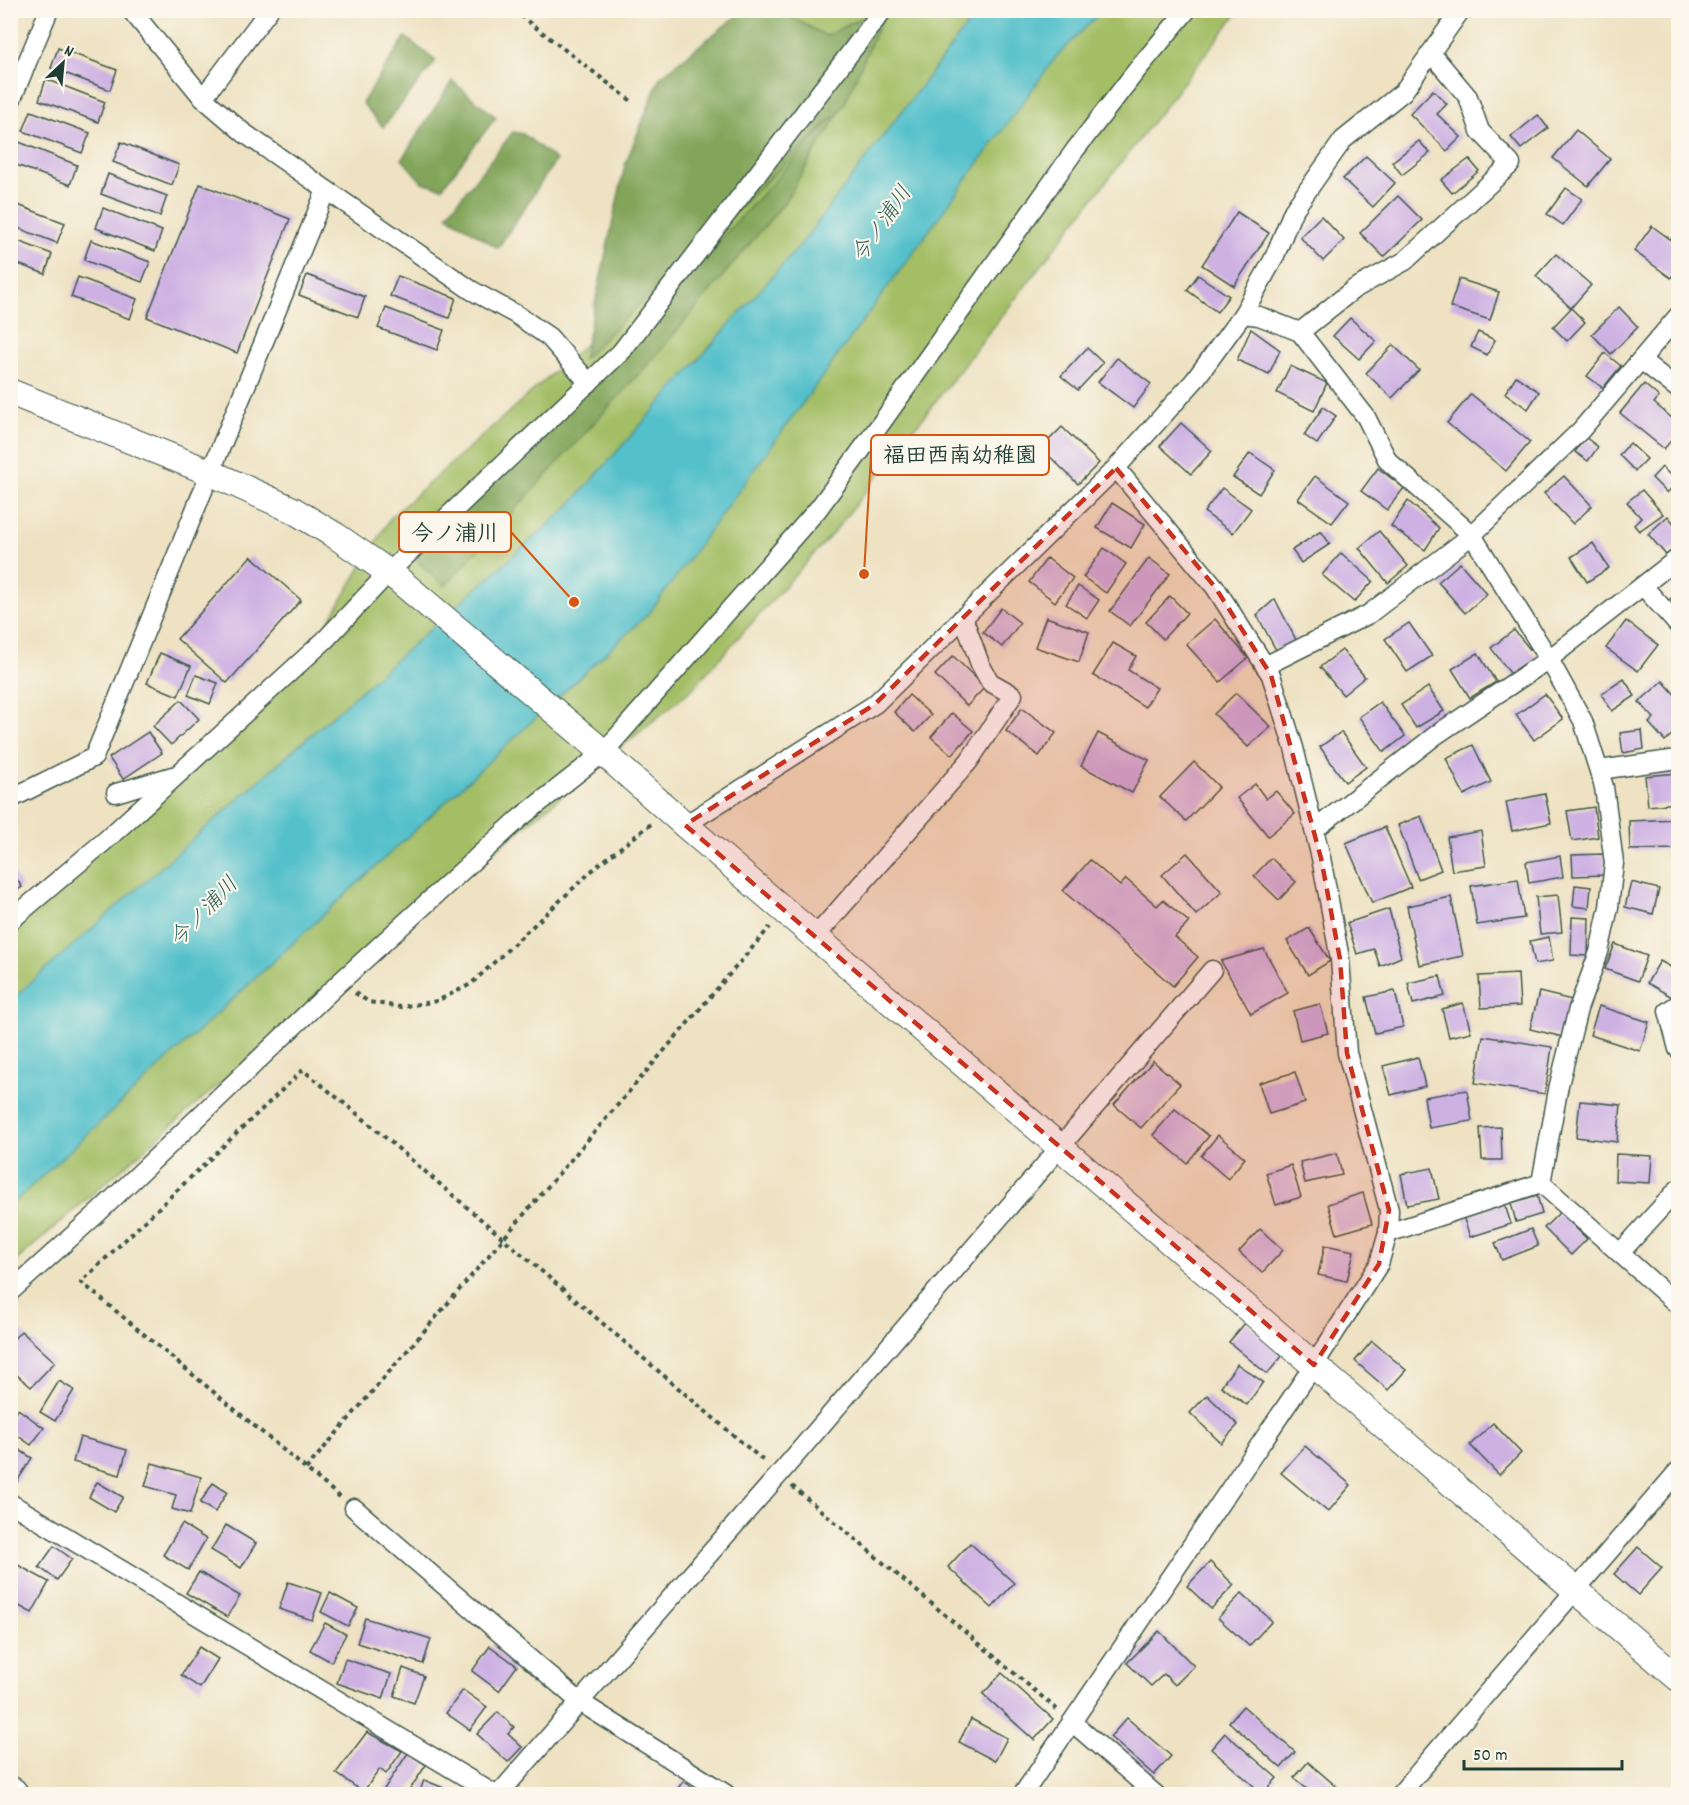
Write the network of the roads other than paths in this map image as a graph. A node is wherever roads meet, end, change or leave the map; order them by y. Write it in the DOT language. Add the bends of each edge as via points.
graph roads {
  1 [pos="49,10"];
  2 [pos="131,10"];
  3 [pos="269,10"];
  4 [pos="883,10"];
  5 [pos="1187,10"];
  6 [pos="1461,10"];
  7 [pos="1431,53"];
  8 [pos="203,98"];
  9 [pos="10,103"];
  10 [pos="326,190"];
  11 [pos="1243,314"];
  12 [pos="1678,316"];
  13 [pos="1300,332"];
  14 [pos="1641,360"];
  15 [pos="589,384"];
  16 [pos="1678,389"];
  17 [pos="10,392"];
  18 [pos="1116,468"];
  19 [pos="209,472"];
  20 [pos="1472,535"];
  21 [pos="1678,558"];
  22 [pos="391,574"];
  23 [pos="1643,586"];
  24 [pos="963,617"];
  25 [pos="1678,625"];
  26 [pos="1549,659"];
  27 [pos="1265,666"];
  28 [pos="600,750"];
  29 [pos="1678,759"];
  30 [pos="1599,770"];
  31 [pos="177,775"];
  32 [pos="116,793"];
  33 [pos="10,799"];
  34 [pos="677,818"];
  35 [pos="1314,830"];
  36 [pos="10,921"];
  37 [pos="815,937"];
  38 [pos="1212,970"];
  39 [pos="1678,1004"];
  40 [pos="1678,1049"];
  41 [pos="1059,1147"];
  42 [pos="1541,1183"];
  43 [pos="1678,1189"];
  44 [pos="1388,1233"];
  45 [pos="1620,1253"];
  46 [pos="10,1292"];
  47 [pos="1678,1305"];
  48 [pos="1314,1365"];
  49 [pos="1678,1471"];
  50 [pos="10,1503"];
  51 [pos="354,1509"];
  52 [pos="1576,1590"];
  53 [pos="1678,1678"];
  54 [pos="580,1702"];
  55 [pos="1072,1722"];
  56 [pos="494,1794"];
  57 [pos="499,1794"];
  58 [pos="726,1794"];
  59 [pos="1023,1794"];
  60 [pos="1155,1794"];
  61 [pos="1400,1794"];
  1 -- 9 [label="street"];
  2 -- 8 [label="street"];
  3 -- 8 [label="street"];
  4 -- 15 [label="street" via="621,352"];
  5 -- 28 [label="street" via="1075,150 818,509"];
  6 -- 7 [label="street"];
  7 -- 11 [label="street" via="1403,92 1344,140 1330,158 1293,211 1274,258"];
  7 -- 13 [label="street" via="1468,97 1480,131 1510,164 1405,261 1354,290"];
  8 -- 10 [label="street" via="244,133"];
  10 -- 15 [label="street" via="471,290 549,338"];
  10 -- 19 [label="street"];
  11 -- 13 [label="street"];
  11 -- 18 [label="street" via="1194,381"];
  12 -- 14 [label="street"];
  13 -- 20 [label="street" via="1366,417 1388,461"];
  14 -- 16 [label="street"];
  14 -- 20 [label="street" via="1581,430"];
  15 -- 22 [label="street"];
  17 -- 19 [label="street"];
  18 -- 24 [label="street"];
  18 -- 27 [label="street" via="1215,587"];
  19 -- 22 [label="street" via="293,510"];
  19 -- 33 [label="street" via="94,757"];
  20 -- 26 [label="street"];
  20 -- 27 [label="street" via="1369,614"];
  21 -- 23 [label="street"];
  22 -- 28 [label="street"];
  22 -- 31 [label="street"];
  23 -- 25 [label="street"];
  23 -- 26 [label="street"];
  24 -- 34 [label="street" via="875,704"];
  24 -- 37 [label="street" via="990,682 1013,695 969,762"];
  26 -- 30 [label="street" via="1582,721"];
  26 -- 35 [label="street" via="1436,735"];
  27 -- 35 [label="street" via="1294,748"];
  28 -- 34 [label="street"];
  28 -- 46 [label="street" via="339,983"];
  29 -- 30 [label="street"];
  30 -- 42 [label="street" via="1614,863 1608,907 1599,952 1578,1009 1559,1085"];
  31 -- 32 [label="street"];
  31 -- 36 [label="street"];
  34 -- 37 [label="street"];
  35 -- 44 [label="street" via="1340,959 1347,1053 1389,1210"];
  37 -- 41 [label="street"];
  38 -- 41 [label="street"];
  39 -- 40 [label="street" via="1668,1011"];
  41 -- 48 [label="street"];
  41 -- 54 [label="street"];
  42 -- 44 [label="street"];
  42 -- 45 [label="street"];
  43 -- 45 [label="street"];
  44 -- 48 [label="street" via="1379,1264"];
  45 -- 47 [label="street"];
  48 -- 52 [label="street"];
  48 -- 55 [label="street"];
  49 -- 52 [label="street"];
  50 -- 56 [label="street"];
  51 -- 54 [label="street"];
  52 -- 53 [label="street"];
  52 -- 61 [label="street"];
  54 -- 57 [label="street"];
  54 -- 58 [label="street"];
  55 -- 59 [label="street"];
  55 -- 60 [label="street"];
}
